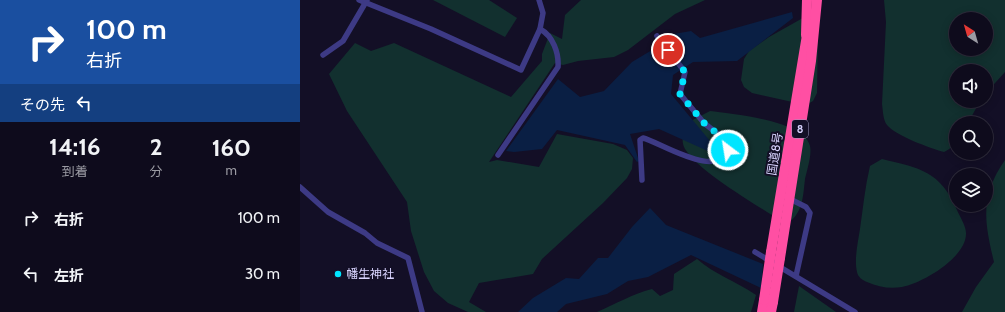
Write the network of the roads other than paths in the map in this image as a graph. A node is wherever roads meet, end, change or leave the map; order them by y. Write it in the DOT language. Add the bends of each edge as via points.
graph roads {
  1 [pos="359,0"];
  2 [pos="539,0"];
  3 [pos="807,0"];
  4 [pos="811,0"];
  5 [pos="817,0"];
  6 [pos="822,0"];
  7 [pos="366,2"];
  8 [pos="540,29"];
  9 [pos="658,38"];
  10 [pos="809,46"];
  11 [pos="323,55"];
  12 [pos="498,156"];
  13 [pos="642,180"];
  14 [pos="300,187"];
  15 [pos="790,199"];
  16 [pos="755,252"];
  17 [pos="796,276"];
  18 [pos="770,305"];
  19 [pos="422,312"];
  20 [pos="762,312"];
  21 [pos="855,312"];
  1 -- 7 [label="street"];
  2 -- 8 [label="street" via="543,13"];
  3 -- 10 [label="highway"];
  4 -- 10 [label="highway, 国道8号 / 8"];
  5 -- 10 [label="highway, 国道8号 / 8"];
  6 -- 10 [label="highway"];
  7 -- 8 [label="street" via="521,70"];
  7 -- 11 [label="street" via="343,41"];
  8 -- 12 [label="street" via="551,38 558,67"];
  9 -- 13 [label="street" via="685,72 680,94 704,123 729,145 728,150 719,159 707,161 643,138 640,140"];
  10 -- 15 [label="highway, 国道8号 / 8"];
  10 -- 18 [label="highway, 国道8号 / 8, bridge" via="771,252"];
  14 -- 19 [label="street" via="328,212 365,233 377,244 408,258"];
  15 -- 17 [label="street" via="806,207 810,213"];
  15 -- 18 [label="highway, 国道8号 / 8, bridge"];
  16 -- 17 [label="street"];
  17 -- 21 [label="street"];
  18 -- 20 [label="highway, 国道8号 / 8"];
}
